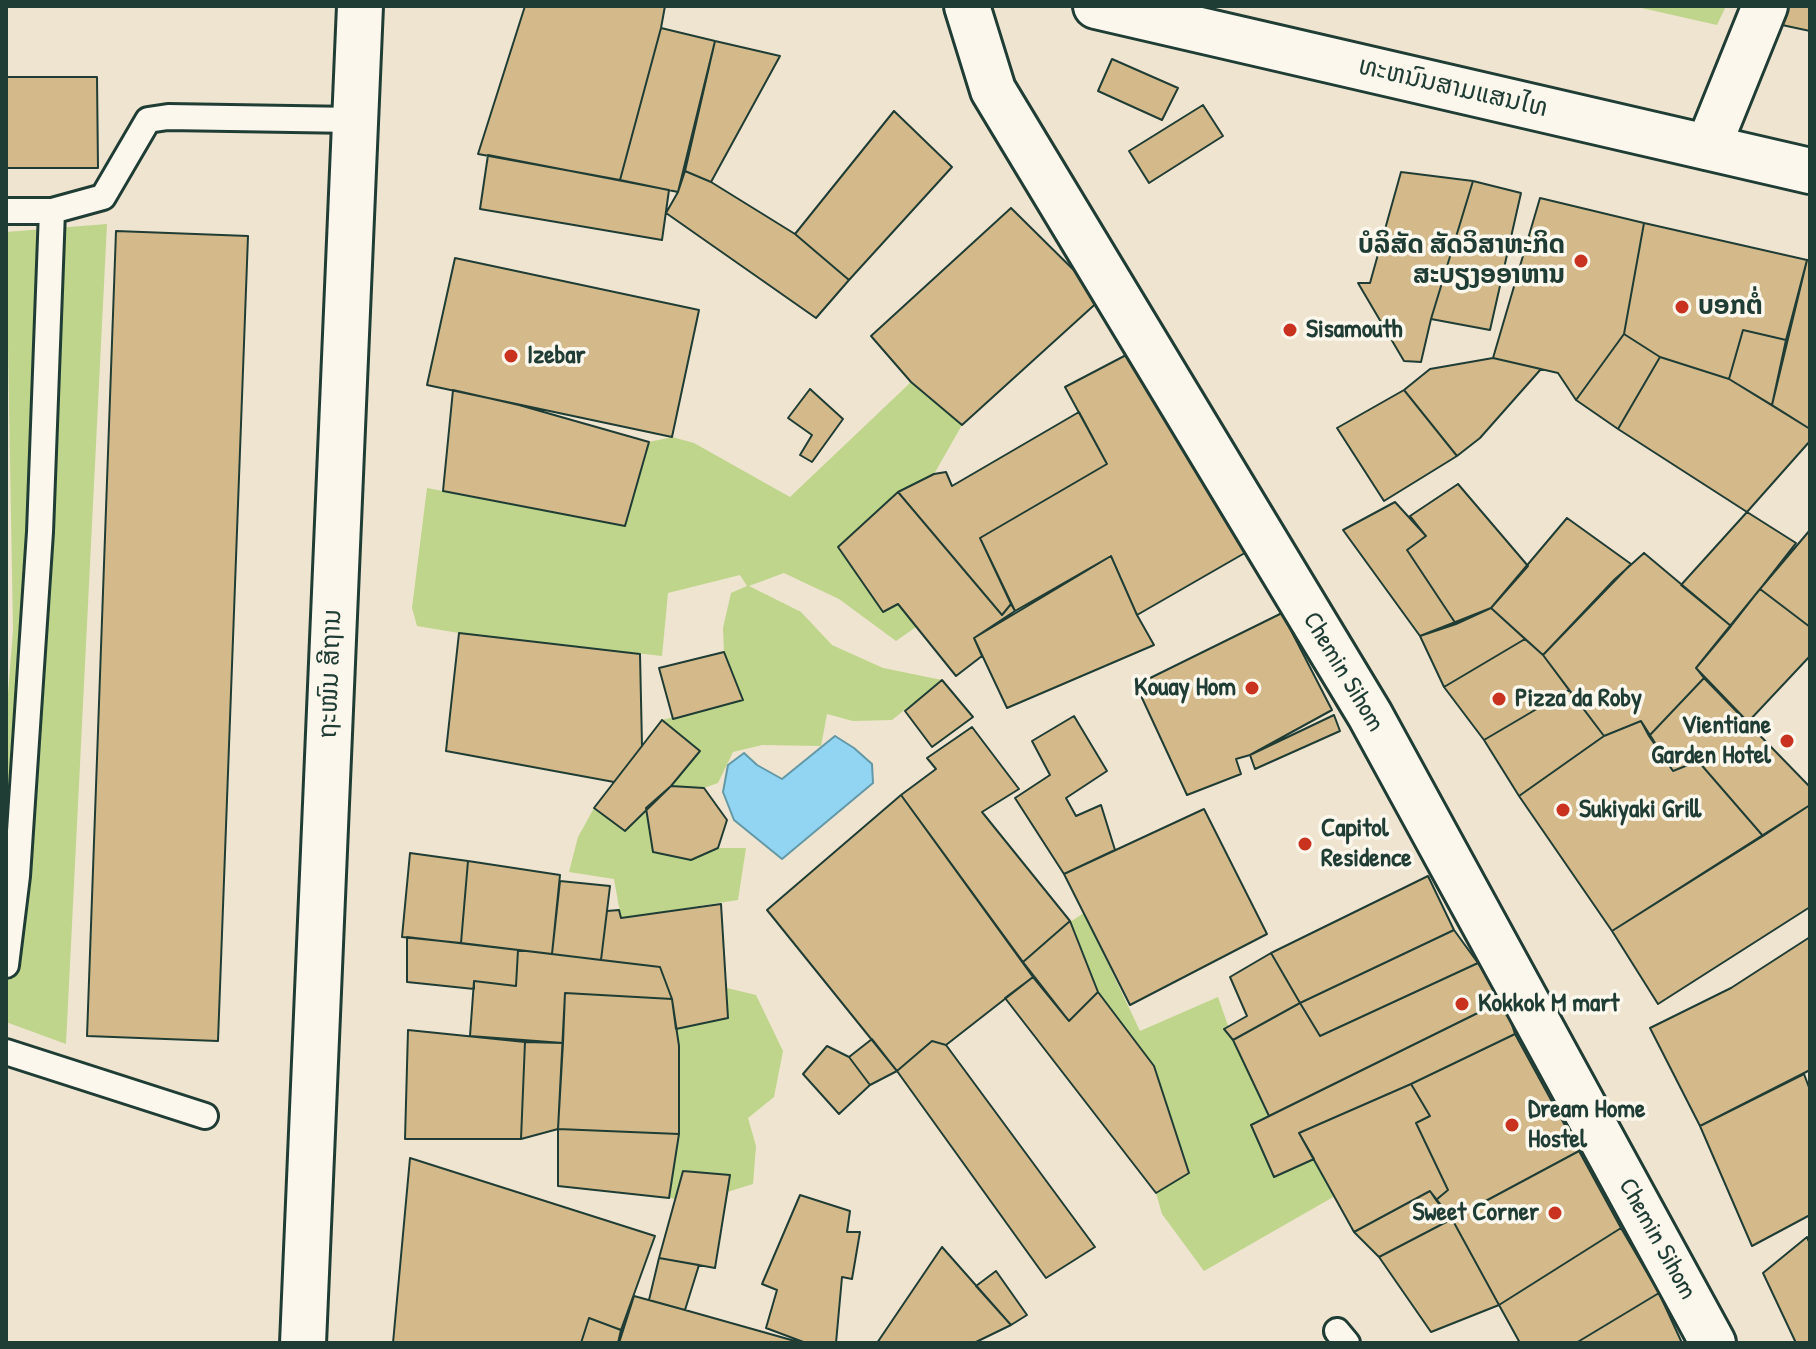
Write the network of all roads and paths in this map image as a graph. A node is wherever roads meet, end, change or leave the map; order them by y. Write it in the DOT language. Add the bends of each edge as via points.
graph roads {
  1 [pos="360,6"];
  2 [pos="967,6"];
  3 [pos="1096,6"];
  4 [pos="1765,6"];
  5 [pos="354,120"];
  6 [pos="1708,147"];
  7 [pos="1810,171"];
  8 [pos="6,211"];
  9 [pos="52,211"];
  10 [pos="6,965"];
  11 [pos="6,1052"];
  12 [pos="205,1116"];
  13 [pos="303,1343"];
  14 [pos="1713,1343"];
  1 -- 5 [label="main road, ຖະໜົນ ສີຖານ"];
  2 -- 14 [label="main road, Chemin Sihom" via="993,90 1370,715"];
  3 -- 6 [label="main road, ທະຫນົນສາມແສນໄທ"];
  4 -- 6 [label="main road"];
  5 -- 9 [label="lane" via="148,120 103,197"];
  5 -- 13 [label="main road, ຖະໜົນ ສີຖານ"];
  6 -- 7 [label="main road, ທະຫນົນສາມແສນໄທ"];
  8 -- 9 [label="lane"];
  9 -- 10 [label="lane" via="40,532"];
  11 -- 12 [label="lane"];
}
